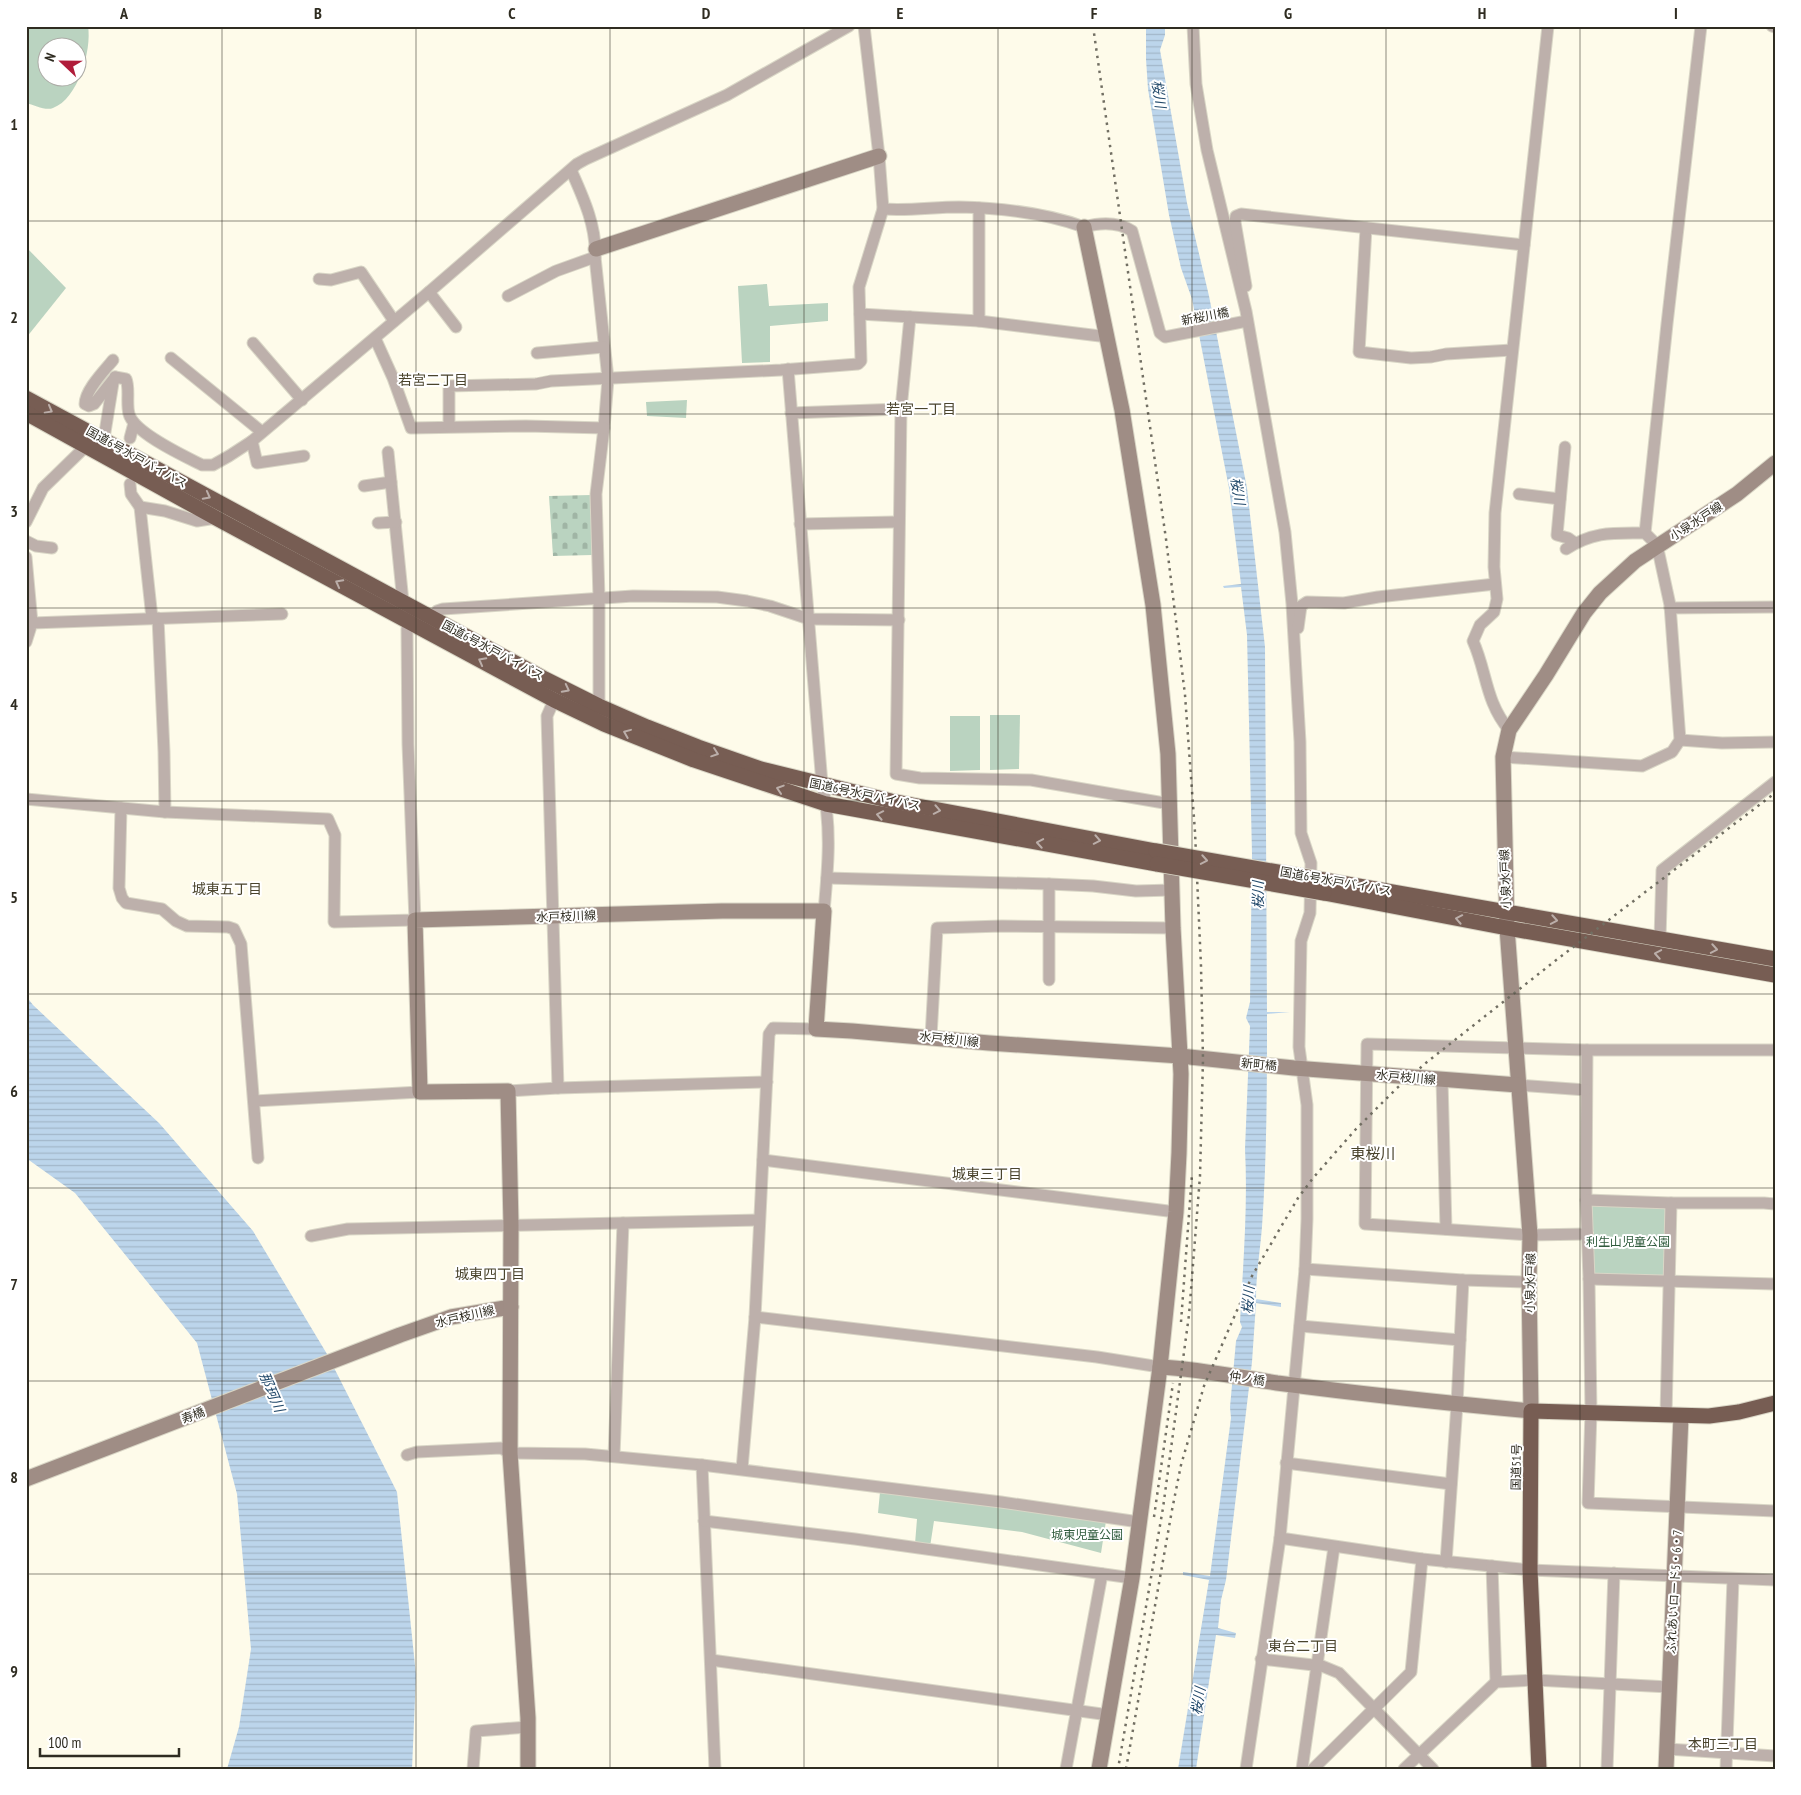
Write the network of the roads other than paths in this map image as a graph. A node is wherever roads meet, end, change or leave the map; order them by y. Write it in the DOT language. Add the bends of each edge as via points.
graph roads {
  1 [pos="849,26"];
  2 [pos="864,26"];
  3 [pos="1192,26"];
  4 [pos="1548,26"];
  5 [pos="1701,26"];
  6 [pos="879,156"];
  7 [pos="571,170"];
  8 [pos="979,208"];
  9 [pos="883,209"];
  10 [pos="1084,227"];
  11 [pos="1366,228"];
  12 [pos="1524,245"];
  13 [pos="596,253"];
  14 [pos="319,279"];
  15 [pos="429,292"];
  16 [pos="508,296"];
  17 [pos="860,314"];
  18 [pos="910,317"];
  19 [pos="1245,319"];
  20 [pos="394,321"];
  21 [pos="978,321"];
  22 [pos="456,326"];
  23 [pos="1108,337"];
  24 [pos="375,338"];
  25 [pos="253,343"];
  26 [pos="604,347"];
  27 [pos="1512,350"];
  28 [pos="537,353"];
  29 [pos="171,358"];
  30 [pos="113,360"];
  31 [pos="788,370"];
  32 [pos="116,377"];
  33 [pos="608,379"];
  34 [pos="26,398"];
  35 [pos="302,400"];
  36 [pos="901,409"];
  37 [pos="26,413"];
  38 [pos="791,414"];
  39 [pos="134,423"];
  40 [pos="448,426"];
  41 [pos="68,428"];
  42 [pos="604,428"];
  43 [pos="262,432"];
  44 [pos="130,438"];
  45 [pos="252,441"];
  46 [pos="95,443"];
  47 [pos="1565,448"];
  48 [pos="388,452"];
  49 [pos="304,456"];
  50 [pos="1775,463"];
  51 [pos="391,482"];
  52 [pos="130,484"];
  53 [pos="364,486"];
  54 [pos="1519,494"];
  55 [pos="1560,499"];
  56 [pos="140,507"];
  57 [pos="216,518"];
  58 [pos="26,522"];
  59 [pos="396,522"];
  60 [pos="895,522"];
  61 [pos="378,523"];
  62 [pos="800,524"];
  63 [pos="1645,532"];
  64 [pos="26,541"];
  65 [pos="1658,546"];
  66 [pos="52,548"];
  67 [pos="26,557"];
  68 [pos="1495,584"];
  69 [pos="599,598"];
  70 [pos="1775,607"];
  71 [pos="1670,608"];
  72 [pos="408,610"];
  73 [pos="282,614"];
  74 [pos="155,618"];
  75 [pos="431,618"];
  76 [pos="809,619"];
  77 [pos="899,620"];
  78 [pos="32,624"];
  79 [pos="26,642"];
  80 [pos="1294,644"];
  81 [pos="554,700"];
  82 [pos="599,706"];
  83 [pos="1509,730"];
  84 [pos="1680,740"];
  85 [pos="1775,742"];
  86 [pos="1502,756"];
  87 [pos="1775,782"];
  88 [pos="822,784"];
  89 [pos="26,799"];
  90 [pos="826,804"];
  91 [pos="1170,804"];
  92 [pos="121,808"];
  93 [pos="164,812"];
  94 [pos="1157,858"];
  95 [pos="827,878"];
  96 [pos="1049,884"];
  97 [pos="1324,887"];
  98 [pos="1172,890"];
  99 [pos="824,911"];
  100 [pos="1506,911"];
  101 [pos="553,916"];
  102 [pos="415,920"];
  103 [pos="1049,926"];
  104 [pos="1173,928"];
  105 [pos="1507,928"];
  106 [pos="1660,939"];
  107 [pos="1775,959"];
  108 [pos="1775,975"];
  109 [pos="1049,980"];
  110 [pos="816,1029"];
  111 [pos="931,1037"];
  112 [pos="1516,1047"];
  113 [pos="1587,1050"];
  114 [pos="1775,1050"];
  115 [pos="1180,1056"];
  116 [pos="1225,1061"];
  117 [pos="1298,1068"];
  118 [pos="1366,1074"];
  119 [pos="1442,1080"];
  120 [pos="767,1082"];
  121 [pos="1518,1085"];
  122 [pos="558,1088"];
  123 [pos="1586,1090"];
  124 [pos="508,1091"];
  125 [pos="420,1092"];
  126 [pos="254,1101"];
  127 [pos="258,1158"];
  128 [pos="763,1160"];
  129 [pos="1586,1200"];
  130 [pos="1671,1203"];
  131 [pos="1775,1204"];
  132 [pos="1176,1212"];
  133 [pos="759,1220"];
  134 [pos="622,1223"];
  135 [pos="511,1225"];
  136 [pos="1446,1229"];
  137 [pos="1587,1234"];
  138 [pos="1530,1235"];
  139 [pos="311,1236"];
  140 [pos="1305,1269"];
  141 [pos="1589,1279"];
  142 [pos="1463,1280"];
  143 [pos="1669,1281"];
  144 [pos="1529,1282"];
  145 [pos="1775,1284"];
  146 [pos="511,1307"];
  147 [pos="755,1317"];
  148 [pos="1300,1326"];
  149 [pos="1460,1340"];
  150 [pos="359,1351"];
  151 [pos="1160,1366"];
  152 [pos="1286,1384"];
  153 [pos="1775,1403"];
  154 [pos="1457,1404"];
  155 [pos="1531,1411"];
  156 [pos="1591,1412"];
  157 [pos="1666,1415"];
  158 [pos="1682,1416"];
  159 [pos="510,1453"];
  160 [pos="407,1455"];
  161 [pos="614,1456"];
  162 [pos="1286,1463"];
  163 [pos="702,1464"];
  164 [pos="742,1469"];
  165 [pos="26,1479"];
  166 [pos="1450,1484"];
  167 [pos="1678,1507"];
  168 [pos="1775,1511"];
  169 [pos="704,1521"];
  170 [pos="1140,1522"];
  171 [pos="1280,1538"];
  172 [pos="1334,1547"];
  173 [pos="1422,1559"];
  174 [pos="1446,1562"];
  175 [pos="1492,1566"];
  176 [pos="1530,1570"];
  177 [pos="1614,1573"];
  178 [pos="1102,1574"];
  179 [pos="1674,1576"];
  180 [pos="1132,1578"];
  181 [pos="1733,1579"];
  182 [pos="1775,1580"];
  183 [pos="1261,1659"];
  184 [pos="710,1660"];
  185 [pos="1316,1665"];
  186 [pos="1535,1680"];
  187 [pos="1496,1682"];
  188 [pos="1609,1683"];
  189 [pos="1670,1686"];
  190 [pos="1374,1708"];
  191 [pos="1077,1710"];
  192 [pos="1109,1715"];
  193 [pos="528,1727"];
  194 [pos="1667,1749"];
  195 [pos="1727,1753"];
  196 [pos="1419,1754"];
  197 [pos="1775,1756"];
  198 [pos="473,1769"];
  199 [pos="528,1769"];
  200 [pos="715,1769"];
  201 [pos="1066,1769"];
  202 [pos="1098,1769"];
  203 [pos="1246,1769"];
  204 [pos="1302,1769"];
  205 [pos="1313,1769"];
  206 [pos="1404,1769"];
  207 [pos="1433,1769"];
  208 [pos="1539,1769"];
  209 [pos="1607,1769"];
  210 [pos="1666,1769"];
  211 [pos="1726,1769"];
  1 -- 7 [label="street" via="727,94 586,158"];
  2 -- 6 [label="street"];
  3 -- 19 [label="street" via="1196,84 1207,150"];
  4 -- 12 [label="street"];
  5 -- 63 [label="street"];
  6 -- 9 [label="street"];
  6 -- 13 [label="main road"];
  7 -- 13 [label="street" via="587,208"];
  7 -- 15 [label="street"];
  8 -- 9 [label="street"];
  8 -- 10 [label="street" via="1029,214"];
  8 -- 21 [label="street"];
  9 -- 17 [label="street" via="859,287"];
  10 -- 19 [label="street, 新桜川橋" via="1111,224 1132,231 1160,333 1165,337"];
  10 -- 23 [label="main road"];
  11 -- 12 [label="street"];
  11 -- 19 [label="street" via="1236,216 1246,280"];
  11 -- 27 [label="street" via="1359,352 1411,358"];
  12 -- 27 [label="street"];
  13 -- 16 [label="street"];
  13 -- 26 [label="street"];
  14 -- 20 [label="street" via="331,280 361,272"];
  15 -- 20 [label="street"];
  15 -- 22 [label="street"];
  17 -- 18 [label="street"];
  17 -- 31 [label="street" via="861,361 858,364"];
  18 -- 21 [label="street"];
  18 -- 36 [label="street"];
  19 -- 80 [label="street" via="1284,532"];
  20 -- 24 [label="street"];
  21 -- 23 [label="street"];
  23 -- 91 [label="main road" via="1153,605"];
  24 -- 35 [label="street"];
  24 -- 40 [label="street" via="411,428"];
  25 -- 35 [label="street"];
  26 -- 28 [label="street"];
  26 -- 33 [label="street"];
  27 -- 68 [label="street" via="1495,513"];
  29 -- 43 [label="street"];
  30 -- 32 [label="street" via="97,380 85,404 94,404"];
  31 -- 33 [label="street"];
  31 -- 38 [label="street"];
  32 -- 39 [label="street" via="123,377 128,382 126,402 129,417"];
  32 -- 46 [label="street" via="112,383 105,432"];
  33 -- 40 [label="street" via="449,386"];
  33 -- 42 [label="street"];
  34 -- 41 [label="highway, 国道6号水戸バイパス, one-way"];
  35 -- 43 [label="street"];
  36 -- 38 [label="street"];
  36 -- 77 [label="street"];
  37 -- 41 [label="highway, 国道6号水戸バイパス"];
  38 -- 62 [label="street"];
  39 -- 44 [label="street"];
  39 -- 45 [label="street" via="146,434 202,466 213,464"];
  40 -- 42 [label="street"];
  41 -- 46 [label="highway, 国道6号水戸バイパス"];
  42 -- 69 [label="street" via="596,494"];
  43 -- 45 [label="street"];
  45 -- 49 [label="street" via="257,463"];
  46 -- 57 [label="highway, 国道6号水戸バイパス"];
  46 -- 58 [label="street" via="82,450 43,488"];
  46 -- 72 [label="highway, 国道6号水戸バイパス, one-way"];
  47 -- 55 [label="street"];
  48 -- 51 [label="street"];
  50 -- 65 [label="main road, 小泉水戸線" via="1737,494"];
  51 -- 53 [label="street"];
  51 -- 59 [label="street"];
  52 -- 56 [label="street" via="131,494"];
  54 -- 55 [label="street"];
  55 -- 63 [label="street" via="1557,535 1568,538 1570,546 1597,534"];
  56 -- 57 [label="street" via="197,521"];
  56 -- 74 [label="street"];
  72 -- 57 [label="highway, 国道6号水戸バイパス, one-way"];
  59 -- 61 [label="street"];
  59 -- 72 [label="street"];
  60 -- 62 [label="street"];
  62 -- 76 [label="street"];
  63 -- 65 [label="street"];
  64 -- 66 [label="street"];
  65 -- 71 [label="street"];
  65 -- 83 [label="main road, 小泉水戸線" via="1623,571 1591,603"];
  67 -- 78 [label="street"];
  68 -- 80 [label="street" via="1344,603 1307,602 1301,606"];
  68 -- 83 [label="street" via="1497,599 1494,612 1480,625 1474,640 1485,684 1499,719"];
  69 -- 75 [label="street" via="443,609"];
  69 -- 76 [label="street" via="718,597 770,606"];
  69 -- 82 [label="street"];
  70 -- 71 [label="street"];
  71 -- 84 [label="street"];
  72 -- 75 [label="highway, 国道6号水戸バイパス"];
  81 -- 72 [label="highway, 国道6号水戸バイパス, one-way"];
  72 -- 102 [label="street" via="408,744"];
  73 -- 74 [label="street"];
  74 -- 78 [label="street"];
  74 -- 93 [label="street" via="164,752"];
  75 -- 82 [label="highway, 国道6号水戸バイパス, one-way"];
  76 -- 77 [label="street"];
  76 -- 88 [label="street"];
  77 -- 91 [label="street" via="896,774 920,778 1031,780"];
  78 -- 79 [label="street"];
  80 -- 117 [label="street" via="1301,832 1311,864 1310,913 1301,941"];
  90 -- 81 [label="highway, 国道6号水戸バイパス, one-way" via="694,760"];
  81 -- 101 [label="street" via="548,716"];
  82 -- 88 [label="highway, 国道6号水戸バイパス, one-way" via="705,750 761,769"];
  83 -- 86 [label="main road, 小泉水戸線"];
  84 -- 85 [label="street"];
  84 -- 86 [label="street" via="1672,752 1642,766"];
  86 -- 100 [label="main road, 小泉水戸線"];
  87 -- 106 [label="street" via="1662,870"];
  88 -- 90 [label="street"];
  88 -- 94 [label="highway, 国道6号水戸バイパス, one-way" via="891,802"];
  89 -- 92 [label="street"];
  94 -- 90 [label="highway, 国道6号水戸バイパス, one-way"];
  90 -- 95 [label="street" via="829,837"];
  91 -- 98 [label="main road"];
  92 -- 93 [label="street"];
  92 -- 126 [label="street" via="119,888 126,903 162,909 176,922 187,926 234,929 241,944"];
  93 -- 102 [label="street" via="328,819 335,835 334,922"];
  94 -- 97 [label="highway, 国道6号水戸バイパス, bridge"];
  95 -- 96 [label="street"];
  95 -- 99 [label="street"];
  96 -- 98 [label="street" via="1136,891"];
  96 -- 103 [label="street"];
  97 -- 100 [label="highway, 国道6号水戸バイパス"];
  105 -- 97 [label="highway, 国道6号水戸バイパス, one-way"];
  98 -- 104 [label="main road"];
  99 -- 101 [label="main road, 水戸枝川線"];
  99 -- 110 [label="main road"];
  100 -- 105 [label="main road, 小泉水戸線"];
  100 -- 106 [label="highway, 国道6号水戸バイパス, one-way"];
  101 -- 102 [label="main road, 水戸枝川線"];
  101 -- 122 [label="street"];
  102 -- 125 [label="main road"];
  103 -- 104 [label="street"];
  103 -- 109 [label="street"];
  103 -- 111 [label="street" via="937,928"];
  104 -- 115 [label="main road"];
  108 -- 105 [label="highway, 国道6号水戸バイパス, one-way"];
  105 -- 112 [label="main road, 小泉水戸線"];
  106 -- 107 [label="highway, 国道6号水戸バイパス, one-way"];
  110 -- 111 [label="main road, 水戸枝川線"];
  110 -- 120 [label="street" via="773,1028 769,1034"];
  111 -- 115 [label="main road, 水戸枝川線"];
  112 -- 113 [label="street"];
  112 -- 118 [label="street" via="1367,1044"];
  112 -- 121 [label="main road, 小泉水戸線"];
  113 -- 114 [label="street"];
  113 -- 123 [label="street"];
  115 -- 116 [label="main road, 水戸枝川線"];
  115 -- 132 [label="main road"];
  116 -- 117 [label="main road, 新町橋"];
  117 -- 118 [label="main road, 水戸枝川線"];
  117 -- 140 [label="street" via="1307,1105"];
  118 -- 119 [label="main road, 水戸枝川線"];
  118 -- 136 [label="street" via="1365,1224"];
  119 -- 121 [label="main road, 水戸枝川線"];
  119 -- 136 [label="street"];
  120 -- 122 [label="street"];
  120 -- 128 [label="street"];
  121 -- 123 [label="street"];
  121 -- 138 [label="main road, 小泉水戸線"];
  122 -- 124 [label="street"];
  123 -- 129 [label="street"];
  124 -- 125 [label="main road"];
  124 -- 135 [label="main road, 水戸枝川線"];
  125 -- 126 [label="street"];
  126 -- 127 [label="street"];
  128 -- 132 [label="street"];
  128 -- 133 [label="street"];
  129 -- 130 [label="street"];
  129 -- 137 [label="street"];
  130 -- 131 [label="street"];
  130 -- 143 [label="street"];
  132 -- 151 [label="main road"];
  133 -- 134 [label="street"];
  133 -- 147 [label="street"];
  134 -- 135 [label="street"];
  134 -- 161 [label="street"];
  135 -- 139 [label="street" via="348,1229"];
  135 -- 146 [label="main road, 水戸枝川線"];
  136 -- 138 [label="street"];
  137 -- 138 [label="street"];
  137 -- 141 [label="street"];
  138 -- 144 [label="main road, 小泉水戸線"];
  140 -- 142 [label="street"];
  140 -- 148 [label="street"];
  141 -- 143 [label="street"];
  141 -- 156 [label="street"];
  142 -- 144 [label="street"];
  142 -- 149 [label="street"];
  143 -- 145 [label="street"];
  143 -- 157 [label="street"];
  144 -- 155 [label="main road, 小泉水戸線"];
  146 -- 150 [label="main road, 水戸枝川線" via="451,1317"];
  146 -- 159 [label="main road"];
  147 -- 151 [label="street"];
  147 -- 164 [label="street"];
  148 -- 149 [label="street"];
  148 -- 152 [label="street"];
  149 -- 154 [label="street"];
  150 -- 165 [label="main road, 寿橋"];
  151 -- 152 [label="main road, 仲ノ橋"];
  151 -- 170 [label="main road"];
  152 -- 154 [label="main road, 仲ノ橋"];
  152 -- 162 [label="street"];
  153 -- 158 [label="highway" via="1739,1412"];
  154 -- 155 [label="main road, 仲ノ橋"];
  154 -- 166 [label="street"];
  155 -- 156 [label="highway"];
  155 -- 176 [label="highway, 国道51号"];
  156 -- 157 [label="highway"];
  156 -- 167 [label="street" via="1588,1503"];
  157 -- 158 [label="highway"];
  158 -- 167 [label="main road, ふれあいロード5・6・7"];
  159 -- 160 [label="street" via="501,1448"];
  159 -- 161 [label="street"];
  159 -- 193 [label="main road"];
  161 -- 163 [label="street"];
  162 -- 166 [label="street"];
  162 -- 171 [label="street"];
  163 -- 164 [label="street"];
  163 -- 169 [label="street"];
  164 -- 170 [label="street"];
  166 -- 174 [label="street"];
  167 -- 168 [label="street"];
  167 -- 179 [label="main road, ふれあいロード5・6・7"];
  169 -- 178 [label="street"];
  169 -- 184 [label="street"];
  170 -- 180 [label="main road"];
  171 -- 172 [label="street"];
  171 -- 183 [label="street"];
  172 -- 173 [label="street"];
  172 -- 185 [label="street"];
  173 -- 174 [label="street"];
  173 -- 190 [label="street" via="1411,1672"];
  174 -- 175 [label="street"];
  175 -- 176 [label="street"];
  175 -- 187 [label="street"];
  176 -- 177 [label="street"];
  176 -- 186 [label="highway, 国道51号"];
  177 -- 179 [label="street"];
  177 -- 188 [label="street"];
  178 -- 180 [label="street"];
  178 -- 191 [label="street"];
  179 -- 181 [label="street"];
  179 -- 189 [label="main road, ふれあいロード5・6・7"];
  180 -- 192 [label="main road"];
  181 -- 182 [label="street"];
  181 -- 195 [label="street"];
  183 -- 185 [label="street"];
  183 -- 203 [label="street"];
  184 -- 191 [label="street"];
  184 -- 200 [label="street"];
  185 -- 190 [label="street" via="1339,1673"];
  185 -- 204 [label="street"];
  186 -- 187 [label="street"];
  186 -- 188 [label="street"];
  186 -- 208 [label="highway, 国道51号"];
  187 -- 196 [label="street"];
  188 -- 189 [label="street"];
  188 -- 209 [label="street"];
  189 -- 194 [label="main road, ふれあいロード5・6・7"];
  190 -- 196 [label="street"];
  190 -- 205 [label="street"];
  191 -- 192 [label="street"];
  191 -- 201 [label="street"];
  192 -- 202 [label="main road"];
  193 -- 198 [label="street" via="476,1731"];
  193 -- 199 [label="main road"];
  194 -- 195 [label="street"];
  194 -- 210 [label="main road, ふれあいロード5・6・7"];
  195 -- 197 [label="street"];
  195 -- 211 [label="street"];
  196 -- 206 [label="street"];
  196 -- 207 [label="street"];
}
